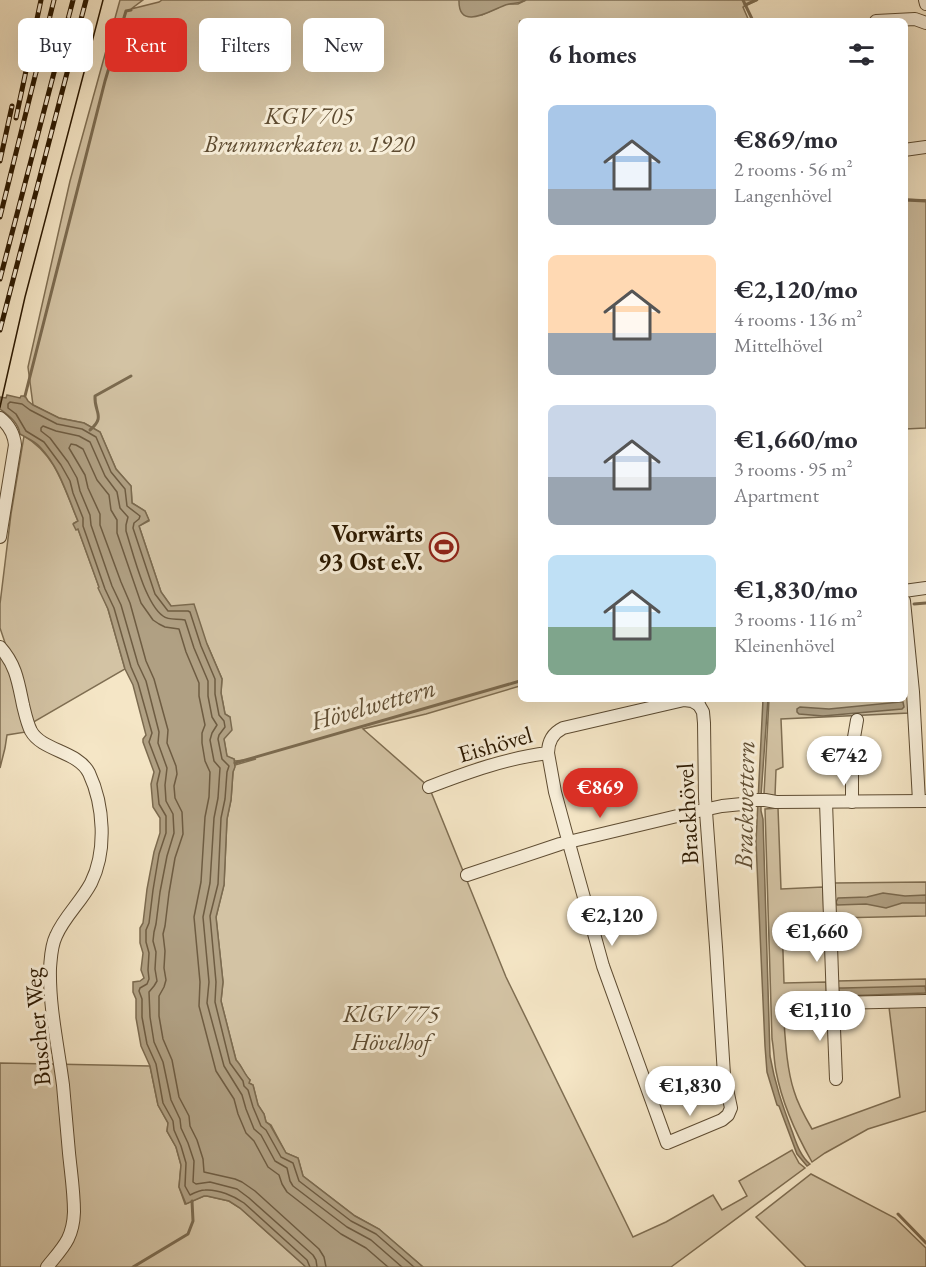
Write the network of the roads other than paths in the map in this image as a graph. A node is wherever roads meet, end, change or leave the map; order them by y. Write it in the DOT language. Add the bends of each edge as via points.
graph roads {
  1 [pos="925,18"];
  2 [pos="908,19"];
  3 [pos="926,147"];
  4 [pos="908,149"];
  5 [pos="0,418"];
  6 [pos="0,537"];
  7 [pos="926,588"];
  8 [pos="908,590"];
  9 [pos="908,641"];
  10 [pos="0,647"];
  11 [pos="675,702"];
  12 [pos="701,702"];
  13 [pos="857,720"];
  14 [pos="548,753"];
  15 [pos="429,786"];
  16 [pos="922,801"];
  17 [pos="826,802"];
  18 [pos="852,802"];
  19 [pos="706,809"];
  20 [pos="569,842"];
  21 [pos="467,875"];
  22 [pos="926,1001"];
  23 [pos="833,1003"];
  24 [pos="836,1079"];
  25 [pos="47,1267"];
  1 -- 2 [label="street"];
  3 -- 4 [label="street"];
  5 -- 6 [label="street" via="8,425 15,445"];
  7 -- 8 [label="street"];
  9 -- 16 [label="street"];
  10 -- 25 [label="street, Buscher Weg" via="16,672 32,732 86,769 101,818 102,837 91,882 60,928 51,952 52,999 74,1212 69,1238"];
  11 -- 14 [label="street, Eishövel" via="563,728 551,737"];
  12 -- 19 [label="street, Brackhövel"];
  13 -- 18 [label="street" via="852,749"];
  14 -- 15 [label="street, Eishövel" via="481,768"];
  14 -- 20 [label="street"];
  16 -- 18 [label="street"];
  17 -- 18 [label="street"];
  17 -- 19 [label="street" via="751,800"];
  17 -- 23 [label="street"];
  19 -- 20 [label="street"];
  19 -- 20 [label="street, Brackhövel" via="724,1075 731,1108 722,1120 666,1143 603,966"];
  20 -- 21 [label="street"];
  22 -- 23 [label="street"];
  23 -- 24 [label="street"];
}
